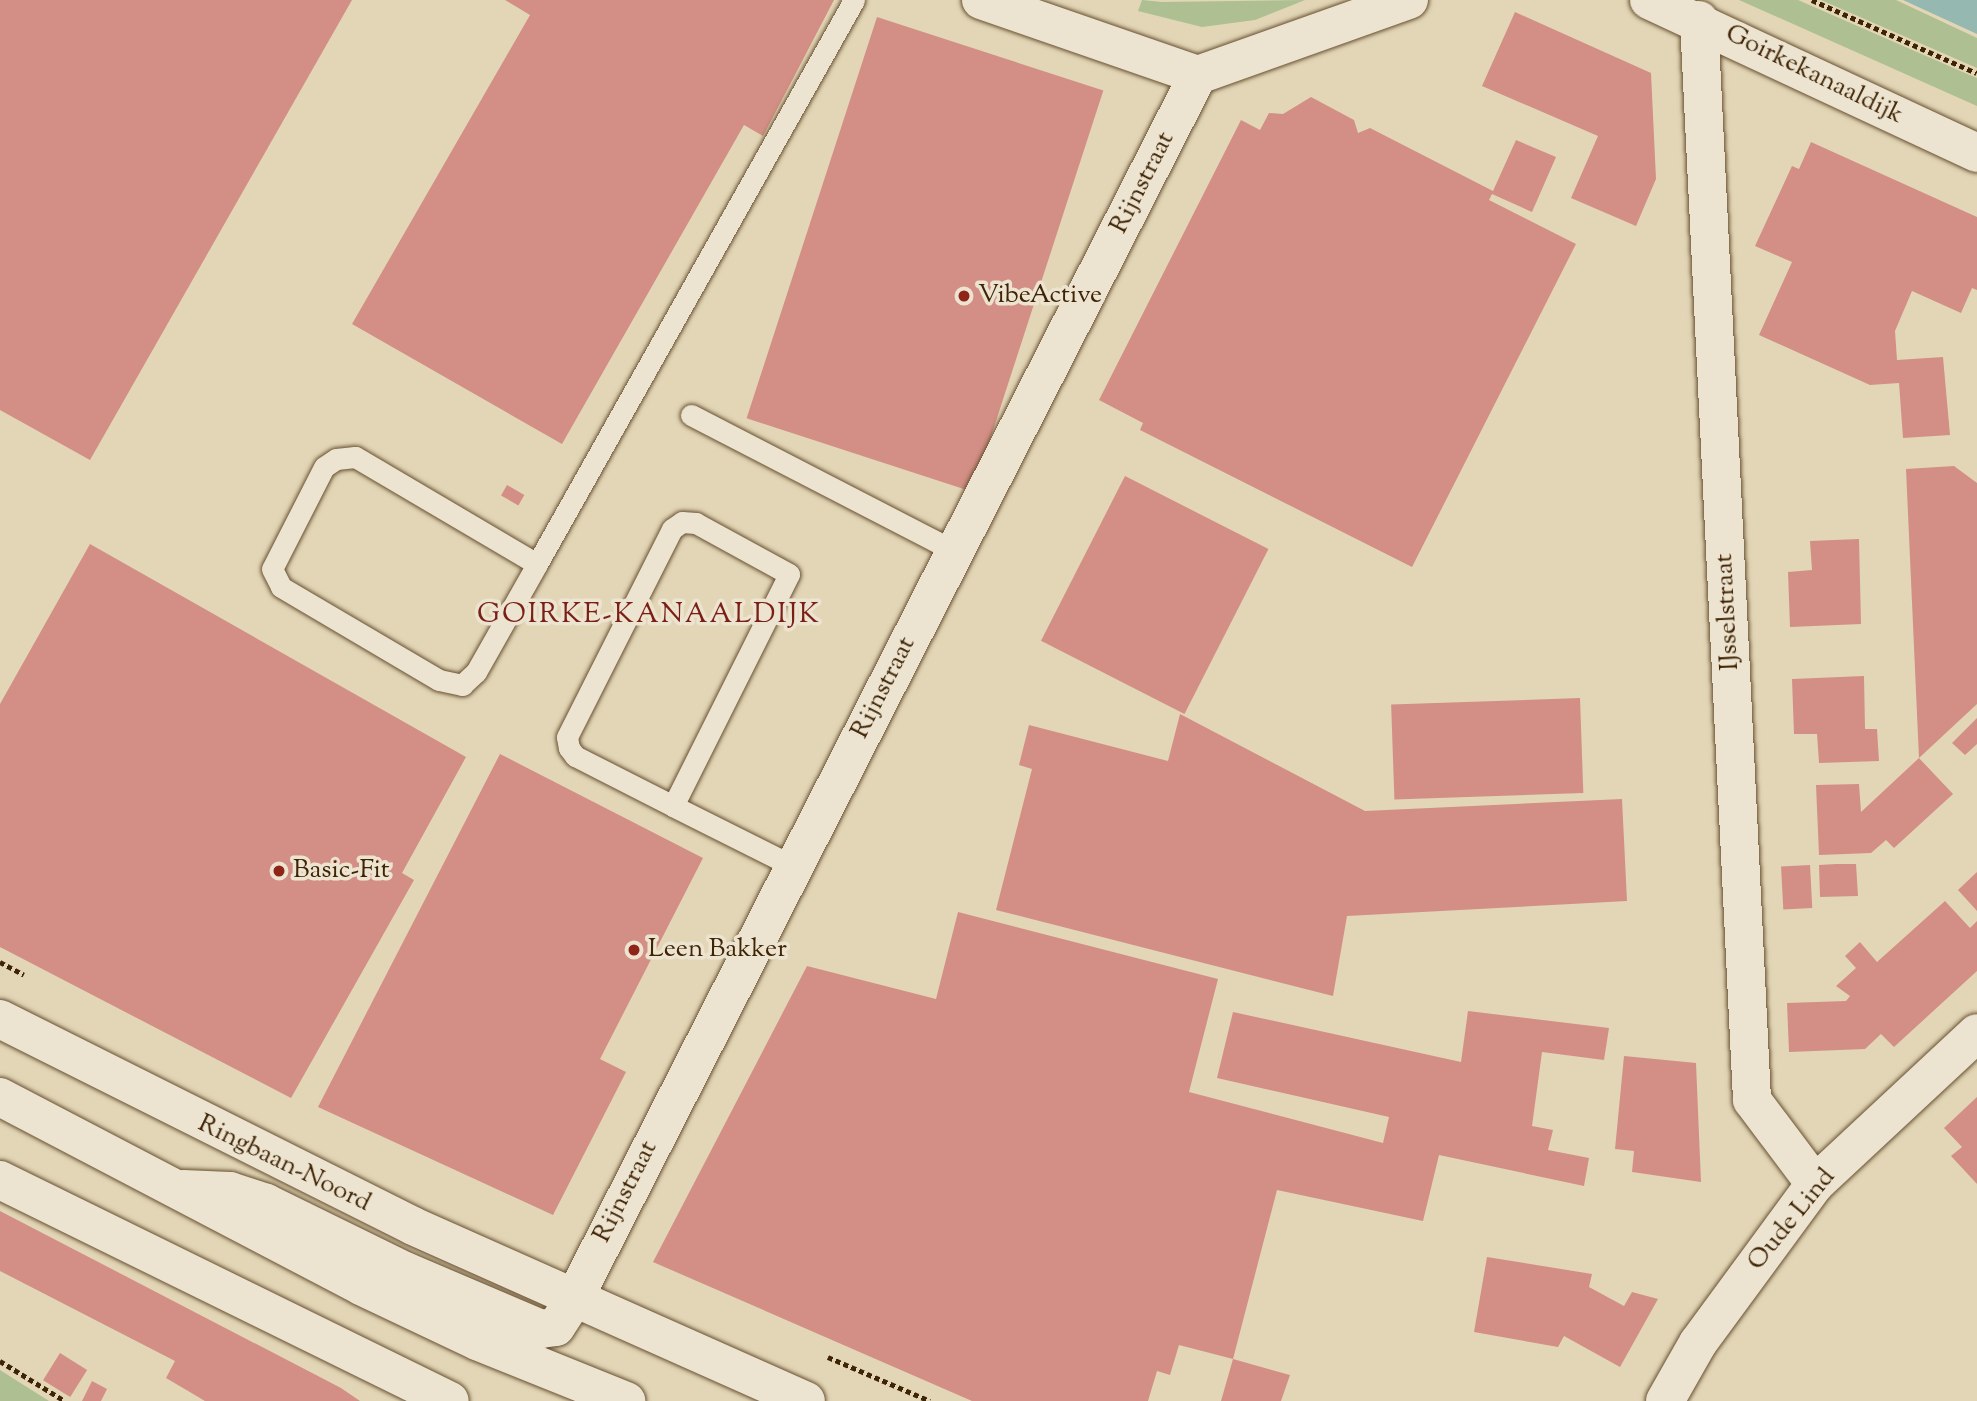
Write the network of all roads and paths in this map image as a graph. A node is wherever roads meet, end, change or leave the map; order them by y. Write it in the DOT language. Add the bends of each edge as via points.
graph roads {
  1 [pos="854,0"];
  2 [pos="981,0"];
  3 [pos="1409,0"];
  4 [pos="1649,0"];
  5 [pos="1812,0"];
  6 [pos="1699,20"];
  7 [pos="1977,73"];
  8 [pos="1198,75"];
  9 [pos="1977,153"];
  10 [pos="691,415"];
  11 [pos="954,551"];
  12 [pos="537,564"];
  13 [pos="673,806"];
  14 [pos="793,866"];
  15 [pos="0,1018"];
  16 [pos="1977,1033"];
  17 [pos="0,1097"];
  18 [pos="0,1180"];
  19 [pos="1815,1184"];
  20 [pos="164,1187"];
  21 [pos="573,1301"];
  22 [pos="0,1360"];
  23 [pos="65,1401"];
  24 [pos="450,1401"];
  25 [pos="626,1401"];
  26 [pos="806,1401"];
  27 [pos="1665,1401"];
  1 -- 12 [label="lane"];
  2 -- 8 [label="street"];
  3 -- 8 [label="street"];
  4 -- 6 [label="street, Goirkekanaaldijk"];
  5 -- 7 [label="path"];
  6 -- 9 [label="street, Goirkekanaaldijk"];
  6 -- 19 [label="street, IJsselstraat" via="1752,1100"];
  8 -- 11 [label="street, Rijnstraat"];
  10 -- 11 [label="lane"];
  11 -- 14 [label="street, Rijnstraat"];
  12 -- 12 [label="lane" via="476,673 462,685 439,680 281,587 272,569 324,467 336,459 355,457"];
  13 -- 13 [label="lane" via="575,756 567,737 672,529 682,522 696,523 789,574"];
  13 -- 14 [label="lane"];
  14 -- 21 [label="street, Rijnstraat"];
  15 -- 21 [label="street, Ringbaan-Noord" via="226,1137"];
  16 -- 19 [label="street, Oude Lind"];
  17 -- 20 [label="street, Ringbaan-Noord"];
  18 -- 24 [label="street"];
  19 -- 27 [label="street, Oude Lind" via="1699,1343"];
  20 -- 21 [label="street, Ringbaan-Noord" via="230,1191 266,1203 405,1271 541,1329 556,1327"];
  20 -- 25 [label="street, Ringbaan-Noord" via="477,1341"];
  21 -- 26 [label="street, Ringbaan-Noord"];
  22 -- 23 [label="path"];
}
